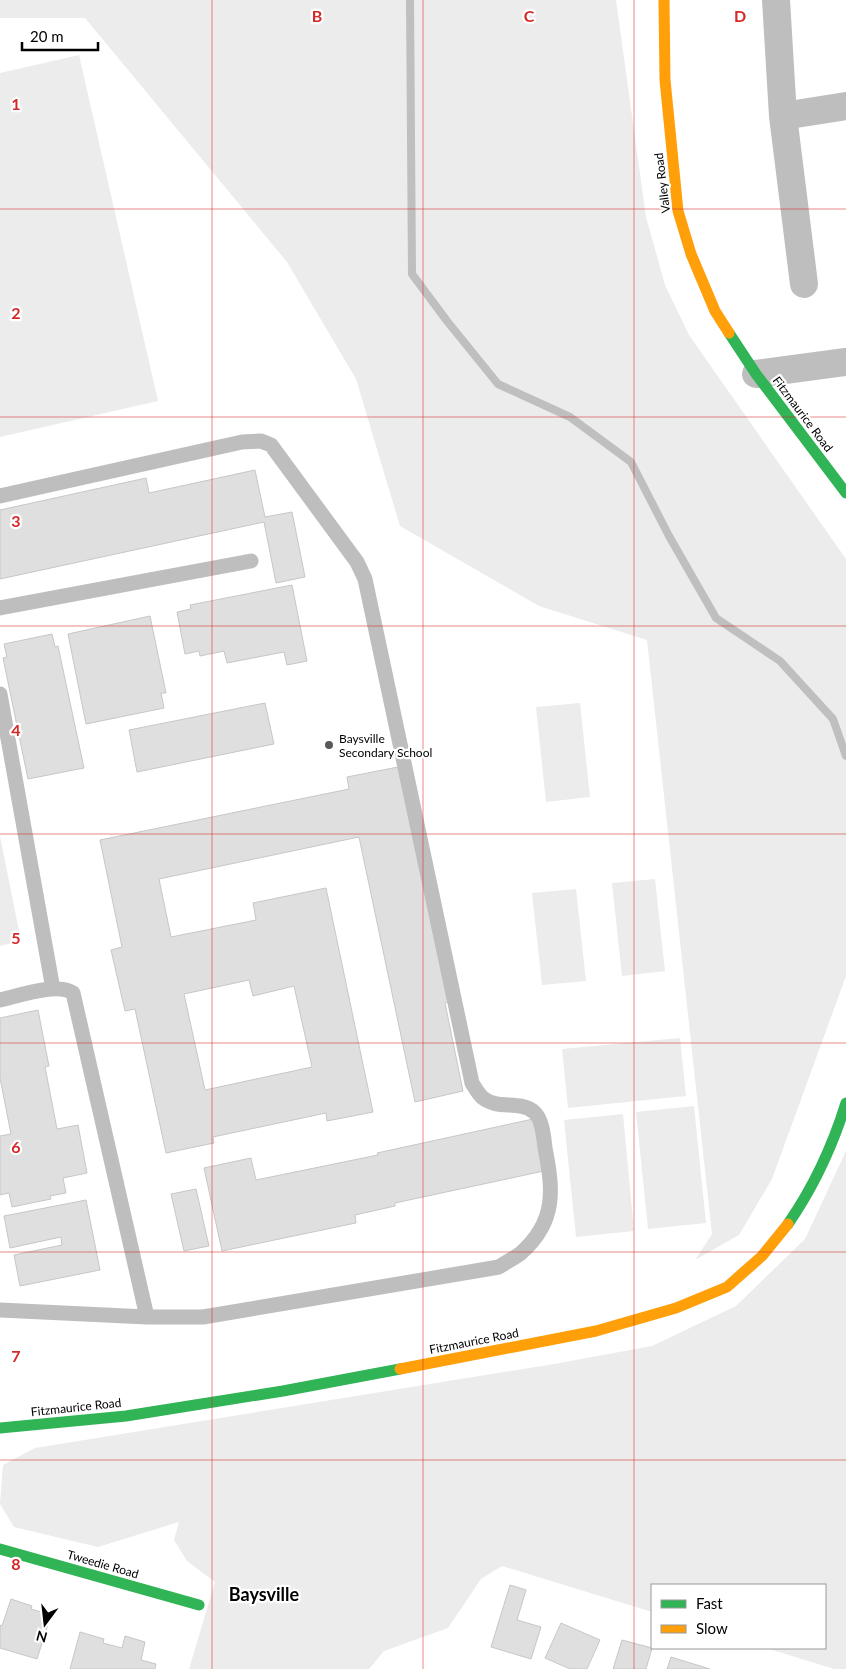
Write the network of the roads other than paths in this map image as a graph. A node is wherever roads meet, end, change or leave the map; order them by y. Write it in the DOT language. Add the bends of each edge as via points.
graph roads {
  1 [pos="664,0"];
  2 [pos="776,0"];
  3 [pos="846,106"];
  4 [pos="783,116"];
  5 [pos="804,284"];
  6 [pos="846,362"];
  7 [pos="756,374"];
  8 [pos="846,493"];
  9 [pos="0,496"];
  10 [pos="251,561"];
  11 [pos="0,608"];
  12 [pos="0,694"];
  13 [pos="53,989"];
  14 [pos="0,1000"];
  15 [pos="846,1103"];
  16 [pos="0,1310"];
  17 [pos="147,1317"];
  18 [pos="0,1428"];
  19 [pos="0,1549"];
  20 [pos="199,1605"];
  1 -- 7 [label="street, Valley Road" via="665,80 678,211 691,254 715,311"];
  2 -- 4 [label="street"];
  3 -- 4 [label="street"];
  4 -- 5 [label="street"];
  6 -- 7 [label="street"];
  7 -- 8 [label="street, Fitzmaurice Road"];
  9 -- 17 [label="lane" via="242,442 261,441 271,445 366,579 472,1084 483,1098 494,1104 525,1107 535,1112 542,1129 551,1182 546,1219 521,1253 498,1266 203,1317"];
  10 -- 11 [label="lane"];
  12 -- 13 [label="lane"];
  13 -- 14 [label="lane"];
  13 -- 17 [label="lane" via="67,989 76,1000"];
  15 -- 18 [label="street, Fitzmaurice Road" via="814,1185 762,1256 727,1287 676,1308 596,1331 283,1391 126,1416"];
  16 -- 17 [label="lane"];
  19 -- 20 [label="street, Tweedie Road"];
}
